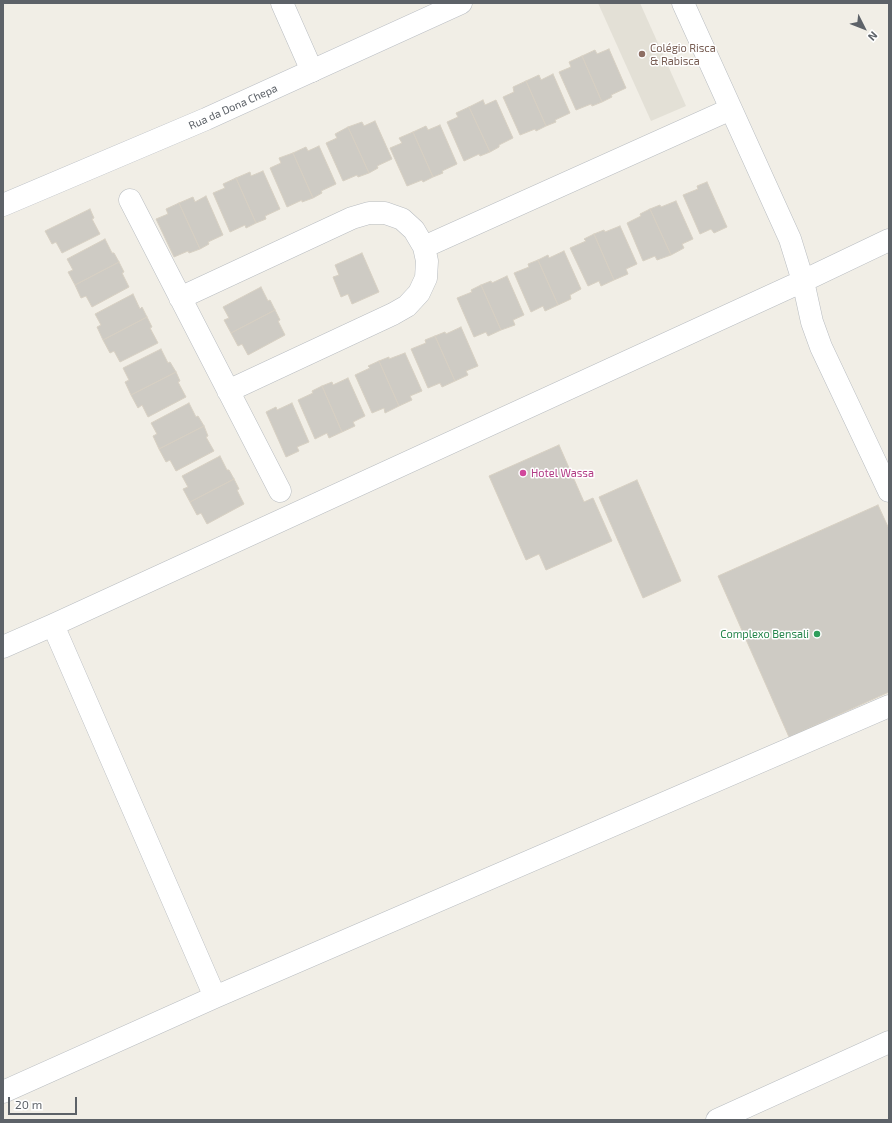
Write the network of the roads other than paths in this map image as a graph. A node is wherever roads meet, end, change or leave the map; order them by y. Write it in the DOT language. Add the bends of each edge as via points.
graph roads {
  1 [pos="282,3"];
  2 [pos="461,3"];
  3 [pos="682,3"];
  4 [pos="312,71"];
  5 [pos="731,109"];
  6 [pos="130,200"];
  7 [pos="3,205"];
  8 [pos="889,240"];
  9 [pos="424,247"];
  10 [pos="803,281"];
  11 [pos="180,298"];
  12 [pos="228,391"];
  13 [pos="280,491"];
  14 [pos="889,492"];
  15 [pos="53,625"];
  16 [pos="3,647"];
  17 [pos="889,706"];
  18 [pos="215,997"];
  19 [pos="889,1042"];
  20 [pos="3,1092"];
  21 [pos="717,1120"];
  1 -- 4 [label="street"];
  2 -- 4 [label="street, Rua da Dona Chepa"];
  3 -- 5 [label="street"];
  4 -- 7 [label="street, Rua da Dona Chepa"];
  5 -- 9 [label="street"];
  5 -- 10 [label="street" via="790,239"];
  6 -- 11 [label="street"];
  8 -- 10 [label="street"];
  9 -- 11 [label="street" via="414,230 402,219 385,213 368,213 352,218"];
  9 -- 12 [label="street" via="428,261 426,278 419,293 407,306"];
  10 -- 14 [label="street" via="812,322 821,347"];
  10 -- 15 [label="street"];
  11 -- 12 [label="street"];
  12 -- 13 [label="street"];
  15 -- 16 [label="street"];
  15 -- 18 [label="street"];
  17 -- 18 [label="street"];
  18 -- 20 [label="street"];
  19 -- 21 [label="street"];
}
